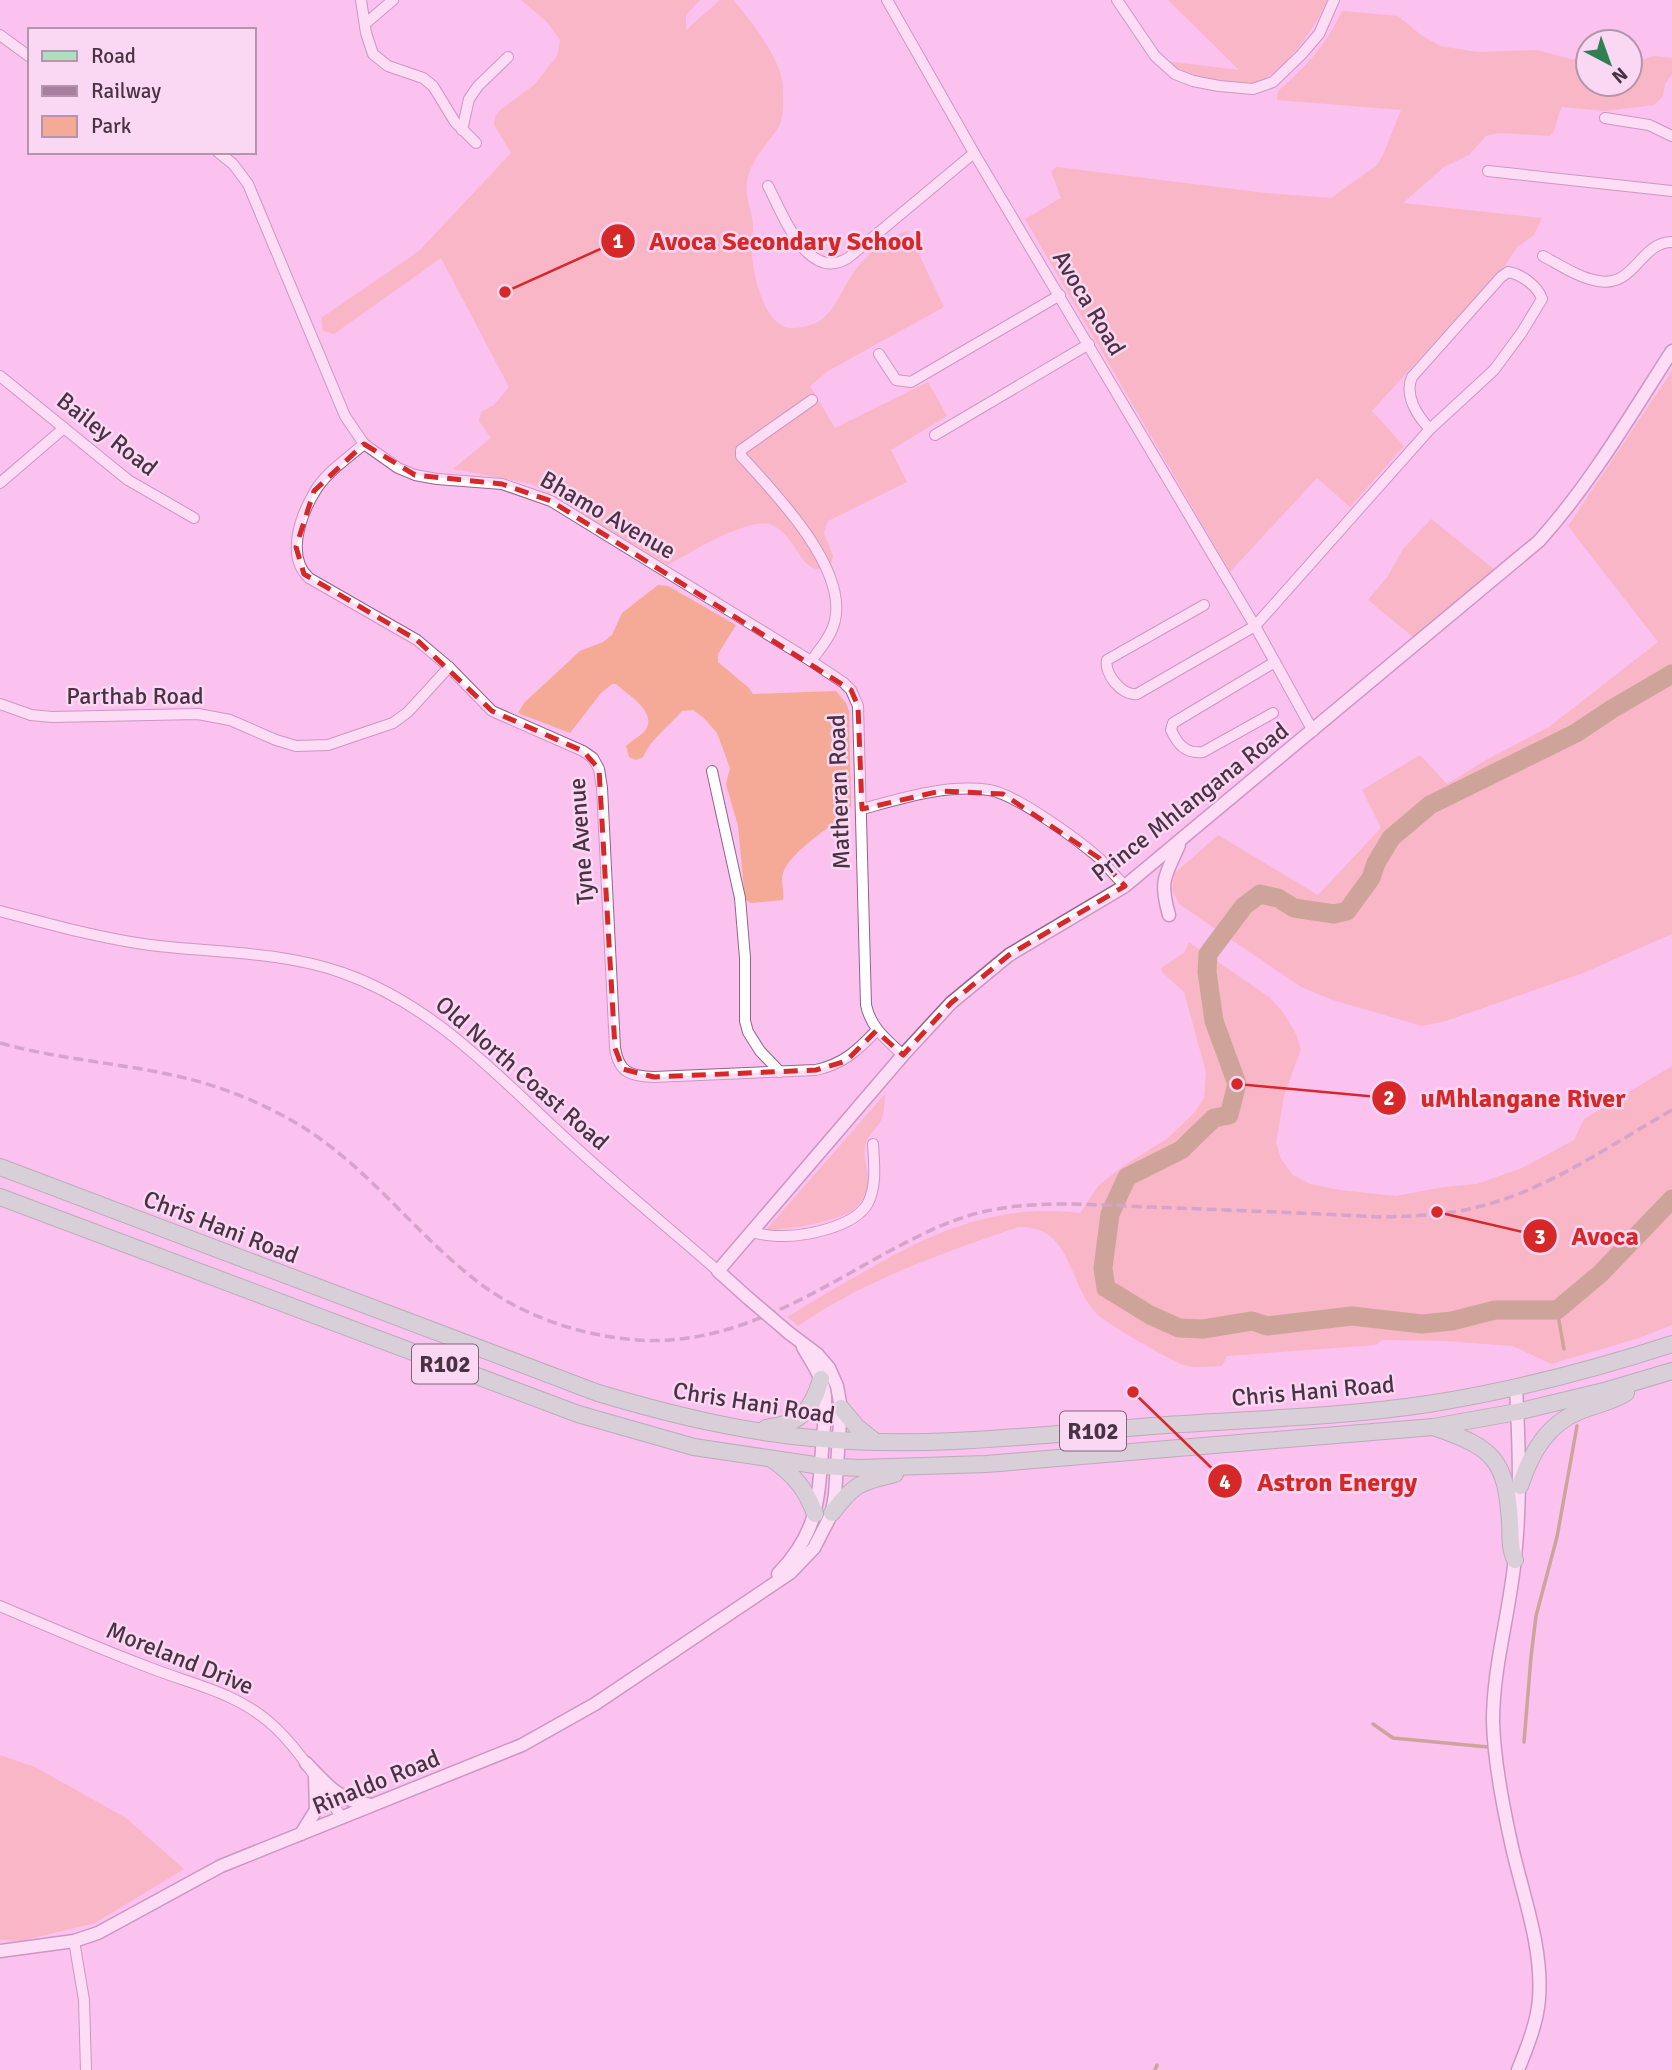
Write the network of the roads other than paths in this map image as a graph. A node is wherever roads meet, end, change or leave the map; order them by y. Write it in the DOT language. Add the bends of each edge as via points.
graph roads {
  1 [pos="361,0"];
  2 [pos="393,0"];
  3 [pos="887,0"];
  4 [pos="1117,0"];
  5 [pos="1334,0"];
  6 [pos="365,24"];
  7 [pos="0,35"];
  8 [pos="28,56"];
  9 [pos="508,57"];
  10 [pos="1605,118"];
  11 [pos="462,130"];
  12 [pos="1672,136"];
  13 [pos="476,143"];
  14 [pos="974,153"];
  15 [pos="220,154"];
  16 [pos="1488,171"];
  17 [pos="768,186"];
  18 [pos="1672,191"];
  19 [pos="1672,242"];
  20 [pos="1543,256"];
  21 [pos="1060,295"];
  22 [pos="1089,344"];
  23 [pos="1672,351"];
  24 [pos="879,354"];
  25 [pos="0,376"];
  26 [pos="812,400"];
  27 [pos="64,428"];
  28 [pos="1430,429"];
  29 [pos="935,435"];
  30 [pos="364,444"];
  31 [pos="0,483"];
  32 [pos="194,518"];
  33 [pos="1203,605"];
  34 [pos="1255,626"];
  35 [pos="811,661"];
  36 [pos="1275,662"];
  37 [pos="449,667"];
  38 [pos="0,704"];
  39 [pos="1273,713"];
  40 [pos="1313,731"];
  41 [pos="712,771"];
  42 [pos="862,809"];
  43 [pos="1180,842"];
  44 [pos="1125,886"];
  45 [pos="0,911"];
  46 [pos="1169,915"];
  47 [pos="876,1031"];
  48 [pos="903,1055"];
  49 [pos="780,1072"];
  50 [pos="873,1144"];
  51 [pos="0,1167"];
  52 [pos="0,1197"];
  53 [pos="751,1232"];
  54 [pos="718,1271"];
  55 [pos="800,1342"];
  56 [pos="1672,1344"];
  57 [pos="1672,1371"];
  58 [pos="1652,1378"];
  59 [pos="821,1379"];
  60 [pos="1516,1387"];
  61 [pos="841,1408"];
  62 [pos="1517,1412"];
  63 [pos="1433,1427"];
  64 [pos="753,1430"];
  65 [pos="830,1440"];
  66 [pos="876,1442"];
  67 [pos="772,1459"];
  68 [pos="828,1466"];
  69 [pos="925,1467"];
  70 [pos="1520,1486"];
  71 [pos="824,1514"];
  72 [pos="1515,1560"];
  73 [pos="0,1606"];
  74 [pos="306,1763"];
  75 [pos="315,1777"];
  76 [pos="373,1806"];
  77 [pos="342,1818"];
  78 [pos="301,1834"];
  79 [pos="74,1941"];
  80 [pos="0,1951"];
  81 [pos="86,2070"];
  82 [pos="1518,2070"];
  1 -- 6 [label="street"];
  2 -- 6 [label="street"];
  3 -- 14 [label="street, Avoca Road"];
  4 -- 5 [label="street" via="1155,56 1175,74 1253,89 1273,82 1301,55 1320,34"];
  6 -- 11 [label="street" via="373,54 388,66 433,86"];
  7 -- 8 [label="street"];
  9 -- 11 [label="street" via="469,99"];
  10 -- 12 [label="street" via="1650,125"];
  11 -- 13 [label="street"];
  14 -- 17 [label="street" via="834,265 809,255"];
  14 -- 21 [label="street, Avoca Road"];
  15 -- 30 [label="street, Bhamo Avenue" via="248,184 345,416"];
  16 -- 18 [label="street"];
  19 -- 20 [label="street" via="1656,245 1628,274 1609,282 1595,281"];
  21 -- 22 [label="street, Avoca Road"];
  21 -- 24 [label="street" via="911,382 896,380"];
  22 -- 29 [label="street"];
  22 -- 34 [label="street, Avoca Road"];
  23 -- 40 [label="street, Prince Mhlangana Road" via="1569,509 1539,541"];
  25 -- 27 [label="street, Bailey Road"];
  26 -- 35 [label="street" via="741,450 741,456 780,499 822,558 832,587 836,611 832,630"];
  27 -- 31 [label="street"];
  27 -- 32 [label="street, Bailey Road" via="128,480"];
  28 -- 28 [label="street" via="1494,370 1541,302 1541,293 1520,276 1508,272 1501,277 1412,377 1409,386 1415,410"];
  28 -- 34 [label="street"];
  30 -- 35 [label="street, Bhamo Avenue" via="415,475 502,484 551,501"];
  30 -- 37 [label="street, Tyne Avenue" via="314,491 296,547 298,564 309,578 417,640"];
  33 -- 34 [label="street" via="1107,660 1107,670 1124,692 1137,694"];
  34 -- 36 [label="street, Avoca Road"];
  35 -- 42 [label="street, Matheran Road" via="844,683 858,706"];
  36 -- 39 [label="street" via="1173,723 1171,730 1184,749 1203,752"];
  36 -- 40 [label="street, Avoca Road"];
  37 -- 38 [label="street, Parthab Road" via="393,723 328,746 276,740 230,720 198,714 52,717"];
  37 -- 49 [label="street, Tyne Avenue" via="492,711 583,751 599,769 615,1048 623,1069 638,1077"];
  40 -- 43 [label="street, Prince Mhlangana Road"];
  41 -- 49 [label="street" via="740,898 748,1032"];
  42 -- 44 [label="street" via="941,791 979,789 1003,794 1099,858"];
  42 -- 47 [label="street, Matheran Road" via="866,1005"];
  43 -- 44 [label="street, Prince Mhlangana Road"];
  43 -- 46 [label="street" via="1164,879"];
  44 -- 48 [label="street, Prince Mhlangana Road" via="1009,955 951,1003"];
  45 -- 54 [label="street, Old North Coast Road" via="126,942 302,961 384,989 464,1043"];
  47 -- 48 [label="street"];
  47 -- 49 [label="street, Tyne Avenue" via="858,1051 834,1066"];
  48 -- 53 [label="street, Prince Mhlangana Road"];
  50 -- 53 [label="street" via="873,1190 854,1218 789,1236"];
  51 -- 64 [label="main road, Chris Hani Road / R102" via="598,1393"];
  52 -- 67 [label="main road, Chris Hani Road / R102" via="578,1415 694,1447"];
  53 -- 54 [label="street, Prince Mhlangana Road"];
  54 -- 55 [label="street, Old North Coast Road, bridge"];
  55 -- 59 [label="street, Old North Coast Road"];
  55 -- 61 [label="street, Old North Coast Road" via="829,1368"];
  56 -- 60 [label="main road, R102" via="1591,1370"];
  57 -- 58 [label="main road, R102"];
  58 -- 62 [label="main road, R102"];
  58 -- 70 [label="main road" via="1553,1427 1533,1453"];
  59 -- 64 [label="main road" via="816,1398 798,1418"];
  59 -- 65 [label="street, Old North Coast Road"];
  60 -- 62 [label="street"];
  60 -- 66 [label="main road, Chris Hani Road / R102" via="1428,1404 1338,1413"];
  61 -- 65 [label="street, Old North Coast Road"];
  61 -- 66 [label="main road"];
  62 -- 63 [label="main road, Chris Hani Road / R102"];
  62 -- 70 [label="street"];
  63 -- 69 [label="main road, Chris Hani Road / R102"];
  63 -- 72 [label="main road" via="1477,1445 1491,1454 1501,1469"];
  64 -- 65 [label="main road, Chris Hani Road / R102"];
  65 -- 66 [label="main road, Chris Hani Road / R102"];
  65 -- 68 [label="street, Rinaldo Road"];
  67 -- 68 [label="main road, Chris Hani Road / R102"];
  67 -- 71 [label="main road" via="795,1477"];
  68 -- 69 [label="main road, Chris Hani Road / R102"];
  68 -- 71 [label="street, Rinaldo Road"];
  69 -- 71 [label="main road" via="866,1481"];
  70 -- 72 [label="street"];
  71 -- 76 [label="street, Rinaldo Road" via="796,1554 746,1602 596,1704 547,1733"];
  72 -- 82 [label="street" via="1493,1720 1538,1980 1534,2027"];
  73 -- 74 [label="street, Moreland Drive" via="238,1700 270,1723"];
  74 -- 75 [label="street, Moreland Drive"];
  74 -- 76 [label="street" via="341,1797"];
  75 -- 77 [label="street, Moreland Drive"];
  75 -- 78 [label="street" via="316,1810"];
  76 -- 77 [label="street, Rinaldo Road"];
  77 -- 78 [label="street, Rinaldo Road"];
  78 -- 79 [label="street, Rinaldo Road" via="221,1866 123,1920"];
  79 -- 80 [label="street, Rinaldo Road"];
  79 -- 81 [label="street"];
}
